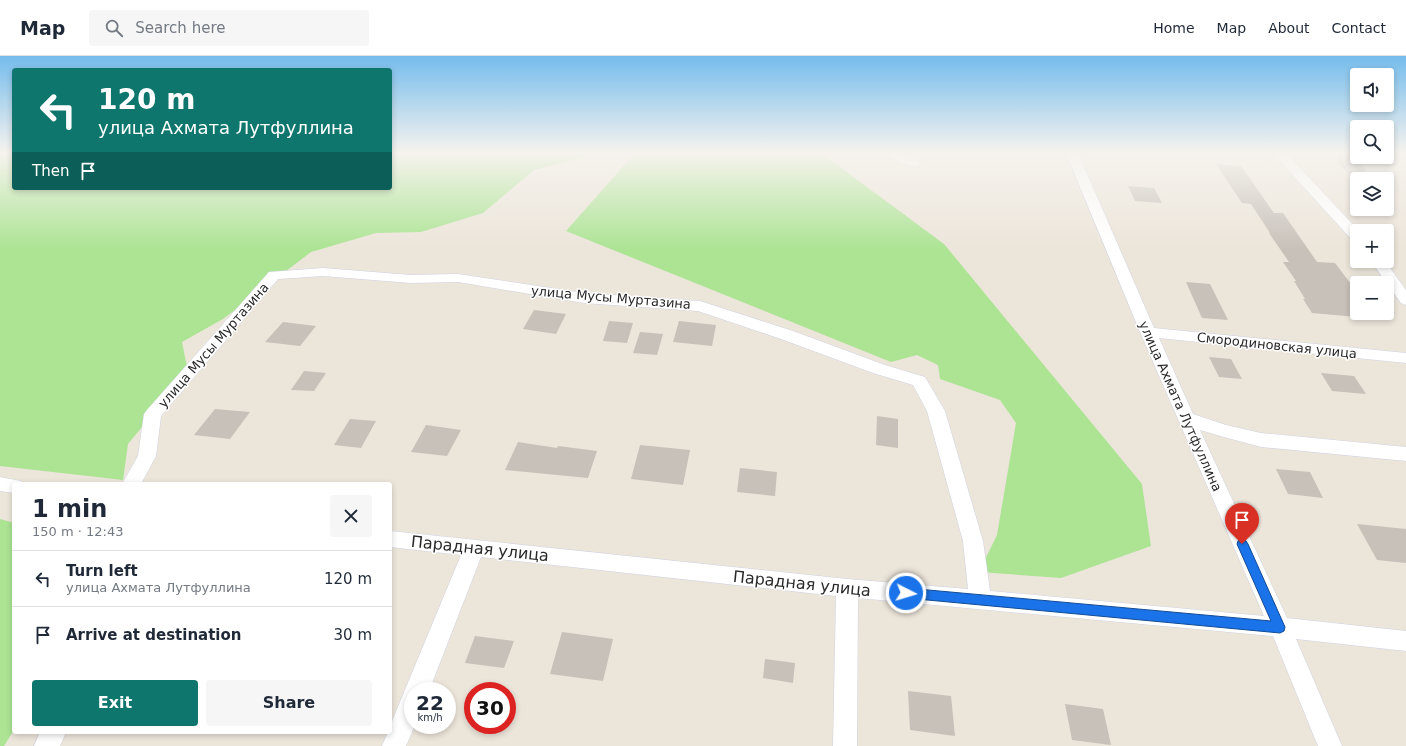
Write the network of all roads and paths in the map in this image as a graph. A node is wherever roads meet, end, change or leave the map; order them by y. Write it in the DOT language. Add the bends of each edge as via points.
graph roads {
  1 [pos="1086,185"];
  2 [pos="1309,185"];
  3 [pos="1350,230"];
  4 [pos="1383,268"];
  5 [pos="1406,300"];
  6 [pos="1148,332"];
  7 [pos="1406,358"];
  8 [pos="1186,418"];
  9 [pos="1406,454"];
  10 [pos="132,482"];
  11 [pos="0,484"];
  12 [pos="12,486"];
  13 [pos="392,539"];
  14 [pos="474,548"];
  15 [pos="847,588"];
  16 [pos="980,600"];
  17 [pos="1280,627"];
  18 [pos="1406,640"];
  19 [pos="421,682"];
  20 [pos="404,722"];
  21 [pos="53,734"];
  22 [pos="46,746"];
  23 [pos="394,746"];
  24 [pos="845,746"];
  25 [pos="1330,746"];
  1 -- 6 [label="street, улица Ахмата Лутфуллина"];
  2 -- 3 [label="street"];
  4 -- 5 [label="street"];
  6 -- 7 [label="street, Смородиновская улица"];
  6 -- 8 [label="street, улица Ахмата Лутфуллина"];
  8 -- 9 [label="street" via="1261,440"];
  8 -- 17 [label="street, улица Ахмата Лутфуллина"];
  10 -- 16 [label="street, улица Мусы Муртазина" via="147,456 153,414 274,275 324,272 410,279 458,278 584,298 700,306 919,381 936,411 972,541"];
  11 -- 12 [label="street"];
  13 -- 14 [label="street, Парадная улица"];
  14 -- 15 [label="street, Парадная улица"];
  14 -- 19 [label="street"];
  15 -- 16 [label="street, Парадная улица"];
  15 -- 24 [label="street"];
  16 -- 17 [label="street, Парадная улица"];
  17 -- 18 [label="street, Парадная улица"];
  17 -- 25 [label="street, улица Ахмата Лутфуллина"];
  20 -- 23 [label="street"];
  21 -- 22 [label="street"];
}
